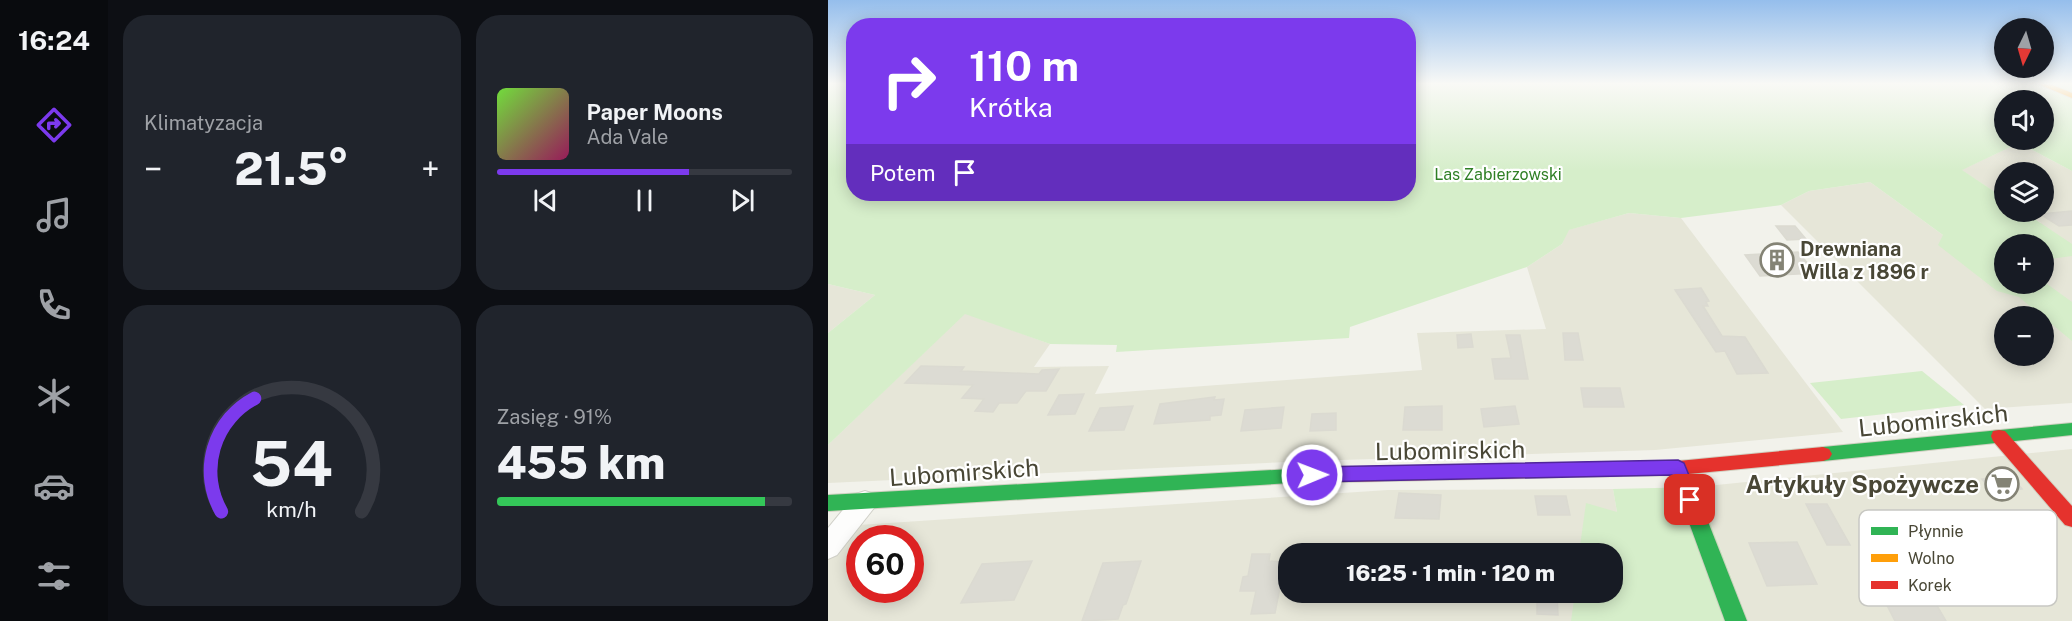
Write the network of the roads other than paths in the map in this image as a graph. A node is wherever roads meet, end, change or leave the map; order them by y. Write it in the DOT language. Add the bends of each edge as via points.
graph roads {
  1 [pos="2072,429"];
  2 [pos="1999,436"];
  3 [pos="1678,468"];
  4 [pos="865,501"];
  5 [pos="828,503"];
  6 [pos="2072,519"];
  7 [pos="828,547"];
  8 [pos="1736,621"];
  1 -- 2 [label="main road, Lubomirskich"];
  2 -- 3 [label="main road, Lubomirskich"];
  2 -- 6 [label="main road"];
  3 -- 4 [label="main road, Lubomirskich" via="1312,475"];
  3 -- 8 [label="main road"];
  4 -- 5 [label="main road, Lubomirskich"];
  4 -- 7 [label="street"];
}
